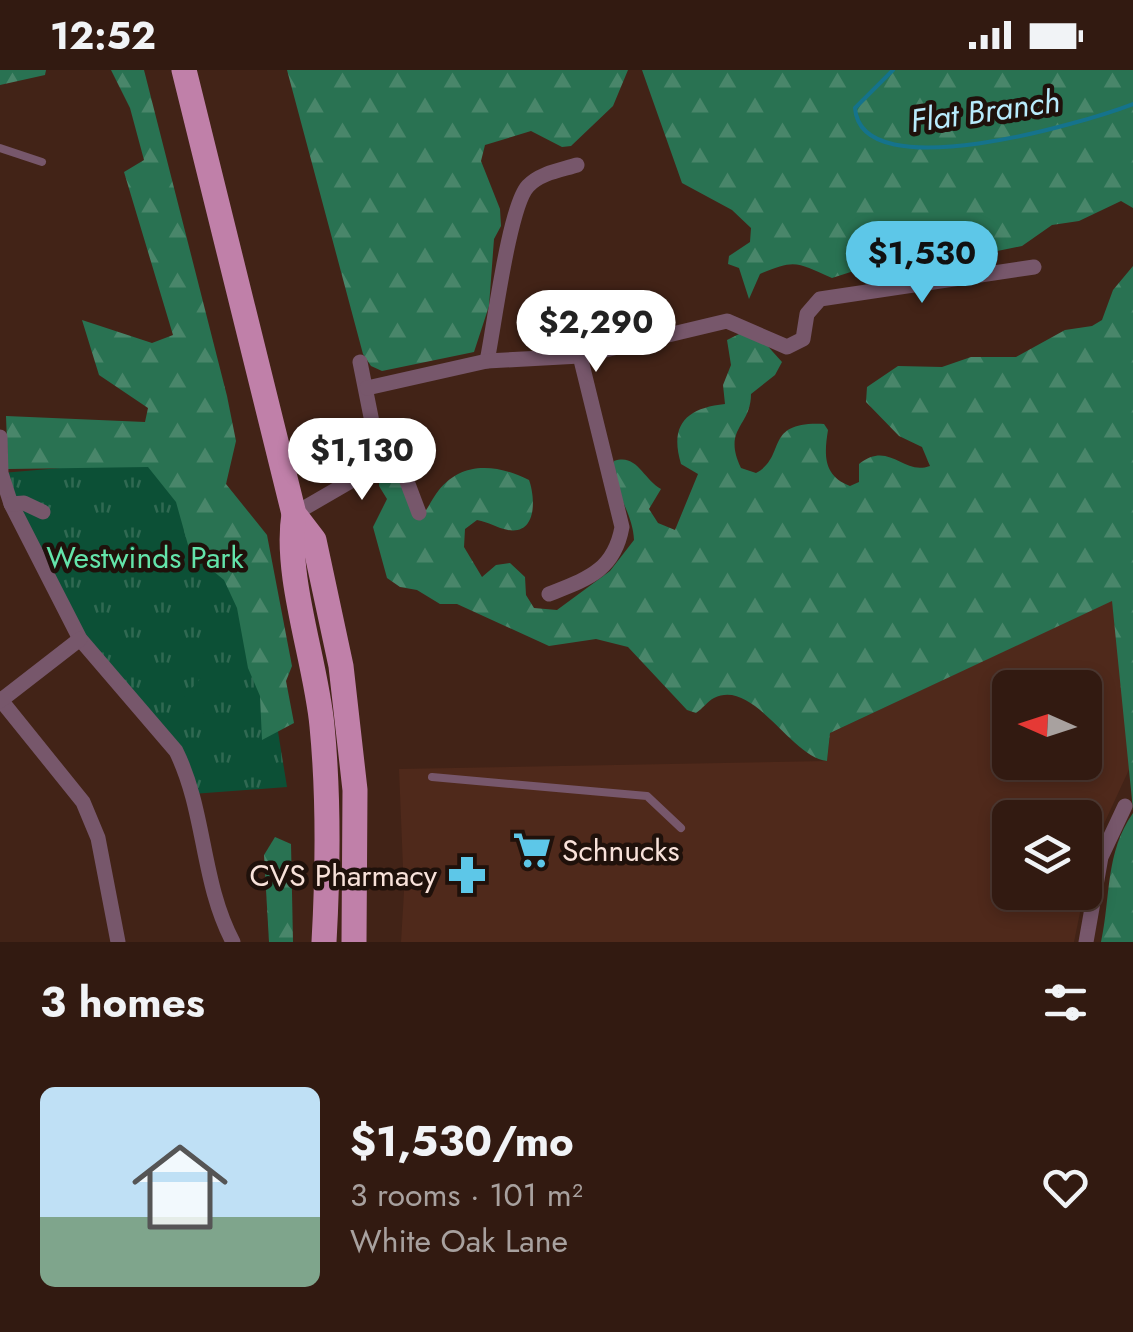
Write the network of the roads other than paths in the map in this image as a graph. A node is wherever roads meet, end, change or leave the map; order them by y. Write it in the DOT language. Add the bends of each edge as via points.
graph roads {
  1 [pos="184,70"];
  2 [pos="0,148"];
  3 [pos="42,162"];
  4 [pos="578,165"];
  5 [pos="1034,267"];
  6 [pos="580,356"];
  7 [pos="488,361"];
  8 [pos="360,362"];
  9 [pos="367,388"];
  10 [pos="0,436"];
  11 [pos="376,442"];
  12 [pos="11,504"];
  13 [pos="43,512"];
  14 [pos="420,513"];
  15 [pos="294,514"];
  16 [pos="549,594"];
  17 [pos="80,639"];
  18 [pos="0,699"];
  19 [pos="432,777"];
  20 [pos="1125,806"];
  21 [pos="681,828"];
  22 [pos="118,942"];
  23 [pos="233,942"];
  24 [pos="324,942"];
  25 [pos="354,942"];
  26 [pos="1086,942"];
  1 -- 15 [label="main road"];
  2 -- 3 [label="lane"];
  4 -- 7 [label="street" via="526,188"];
  5 -- 6 [label="street" via="820,299 807,314 803,340 787,347 727,321"];
  6 -- 7 [label="street"];
  6 -- 16 [label="street" via="622,527 599,574"];
  7 -- 9 [label="street"];
  8 -- 9 [label="street"];
  9 -- 11 [label="street"];
  10 -- 12 [label="street"];
  11 -- 14 [label="street" via="397,455"];
  11 -- 15 [label="street" via="363,474"];
  12 -- 13 [label="street"];
  12 -- 17 [label="street"];
  15 -- 24 [label="main road" via="289,545 322,728"];
  15 -- 25 [label="main road" via="314,540 341,666 356,790"];
  17 -- 18 [label="street"];
  17 -- 23 [label="street" via="176,751 201,825 213,894"];
  18 -- 22 [label="street" via="83,802 98,838"];
  19 -- 21 [label="lane" via="647,796"];
  20 -- 26 [label="street" via="1101,857"];
}
